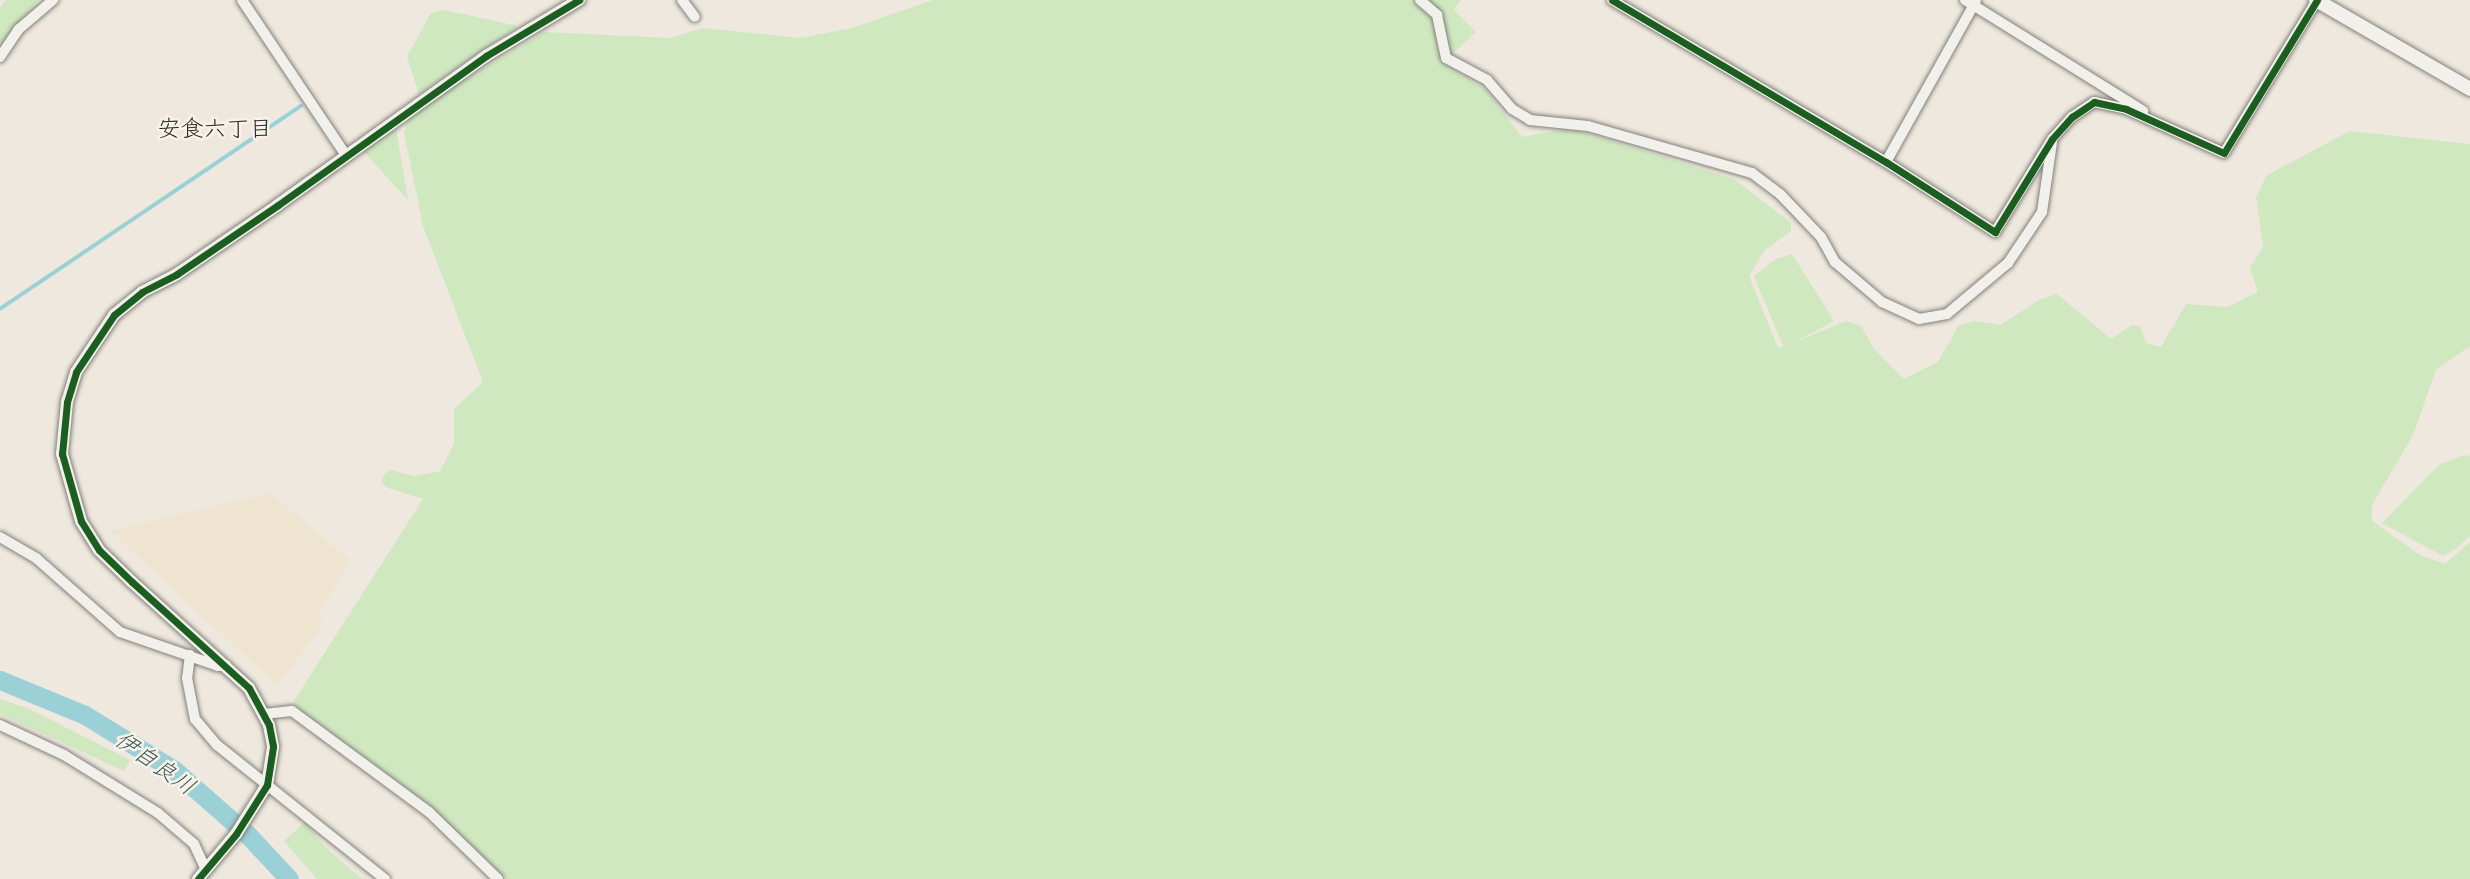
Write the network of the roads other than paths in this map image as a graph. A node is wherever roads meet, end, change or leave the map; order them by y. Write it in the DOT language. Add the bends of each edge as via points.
graph roads {
  1 [pos="53,0"];
  2 [pos="242,0"];
  3 [pos="579,0"];
  4 [pos="682,0"];
  5 [pos="1420,0"];
  6 [pos="1612,0"];
  7 [pos="1632,0"];
  8 [pos="2317,0"];
  9 [pos="1972,2"];
  10 [pos="1625,11"];
  11 [pos="695,17"];
  12 [pos="0,57"];
  13 [pos="2470,89"];
  14 [pos="2052,139"];
  15 [pos="2188,139"];
  16 [pos="347,153"];
  17 [pos="1886,162"];
  18 [pos="0,537"];
  19 [pos="190,655"];
  20 [pos="227,665"];
  21 [pos="264,714"];
  22 [pos="0,725"];
  23 [pos="267,785"];
  24 [pos="205,870"];
  25 [pos="385,879"];
  26 [pos="498,879"];
  1 -- 12 [label="street" via="19,29"];
  2 -- 16 [label="street"];
  3 -- 16 [label="street" via="531,27"];
  4 -- 11 [label="street"];
  5 -- 14 [label="street" via="1437,15 1446,58 1487,79 1521,115 1530,120 1588,125 1752,173 1780,194 1821,237 1835,262 1882,302 1919,318 1947,314 2008,263 2042,212"];
  6 -- 10 [label="street"];
  7 -- 10 [label="street"];
  8 -- 13 [label="main road"];
  8 -- 15 [label="street" via="2224,153"];
  9 -- 15 [label="street"];
  9 -- 17 [label="street"];
  10 -- 17 [label="street"];
  14 -- 15 [label="street" via="2094,102 2126,109"];
  14 -- 17 [label="street" via="1995,232"];
  16 -- 20 [label="street" via="114,315 76,372 66,402 62,454 80,522 99,550"];
  18 -- 19 [label="street" via="46,565 120,632"];
  19 -- 20 [label="street"];
  19 -- 23 [label="street" via="187,678 195,719 217,745"];
  20 -- 21 [label="street" via="249,688"];
  21 -- 23 [label="street" via="273,746"];
  21 -- 26 [label="street" via="292,711 429,812"];
  22 -- 24 [label="street" via="64,755 159,813 194,844"];
  23 -- 24 [label="street"];
  23 -- 25 [label="street"];
}
